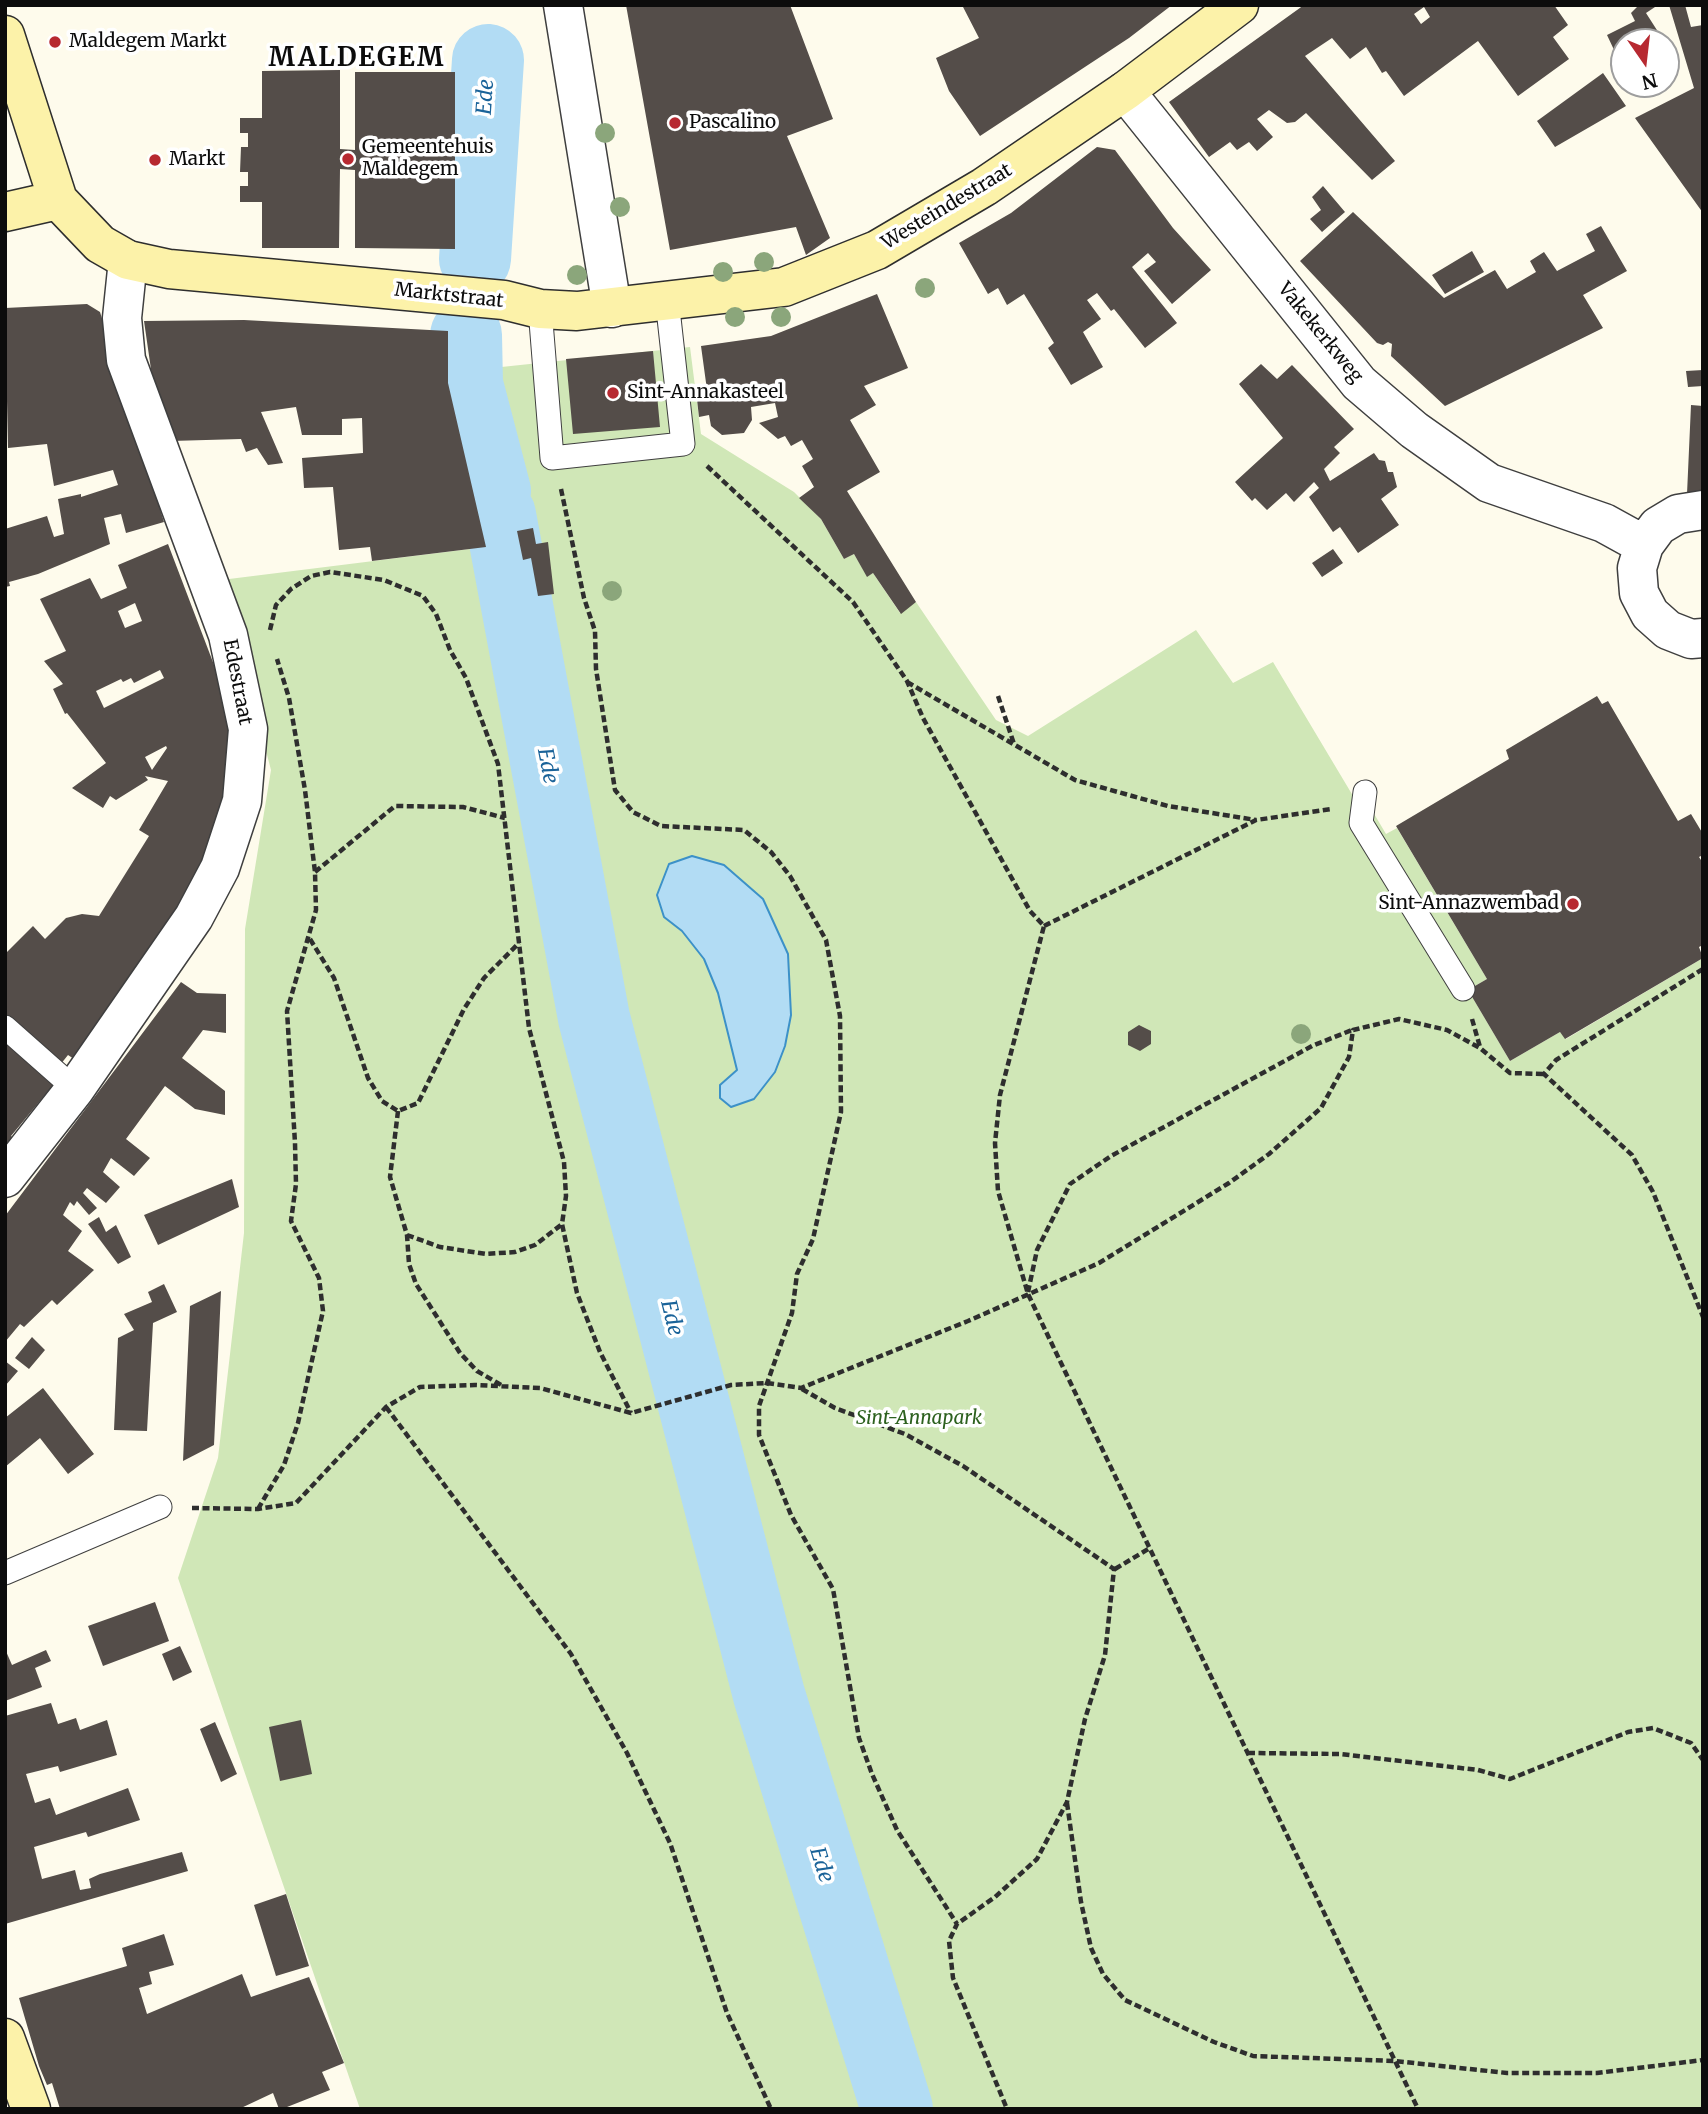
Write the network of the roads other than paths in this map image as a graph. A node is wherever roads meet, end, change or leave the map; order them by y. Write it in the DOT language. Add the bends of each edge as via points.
graph roads {
  1 [pos="563,5"];
  2 [pos="1239,5"];
  3 [pos="5,35"];
  4 [pos="1125,91"];
  5 [pos="58,200"];
  6 [pos="5,212"];
  7 [pos="128,260"];
  8 [pos="667,300"];
  9 [pos="612,308"];
  10 [pos="540,309"];
  11 [pos="1703,510"];
  12 [pos="1643,545"];
  13 [pos="1703,638"];
  14 [pos="1365,792"];
  15 [pos="1463,989"];
  16 [pos="5,1027"];
  17 [pos="75,1089"];
  18 [pos="5,1178"];
  19 [pos="160,1507"];
  20 [pos="5,1573"];
  21 [pos="5,2038"];
  22 [pos="31,2109"];
  1 -- 9 [label="street"];
  2 -- 4 [label="street, Westeindestraat"];
  3 -- 5 [label="street"];
  4 -- 8 [label="street, Westeindestraat" via="984,187 877,250 783,287"];
  4 -- 12 [label="street, Vakekerkweg" via="1359,383 1489,483 1604,523"];
  5 -- 6 [label="street"];
  5 -- 7 [label="street, Marktstraat" via="100,244"];
  7 -- 10 [label="street, Marktstraat" via="169,269 504,300"];
  7 -- 17 [label="street, Edestraat" via="122,318 126,360 229,635 248,729 243,801 220,868 194,917"];
  8 -- 9 [label="street, Westeindestraat"];
  8 -- 10 [label="lane" via="684,444 552,458"];
  9 -- 10 [label="street, Marktstraat"];
  11 -- 12 [label="street" via="1678,514 1658,526"];
  12 -- 13 [label="street" via="1637,568 1639,593 1650,614 1668,630 1691,639"];
  14 -- 15 [label="lane" via="1361,823"];
  16 -- 17 [label="lane"];
  17 -- 18 [label="street, Edestraat"];
  19 -- 20 [label="lane"];
  21 -- 22 [label="street"];
}
